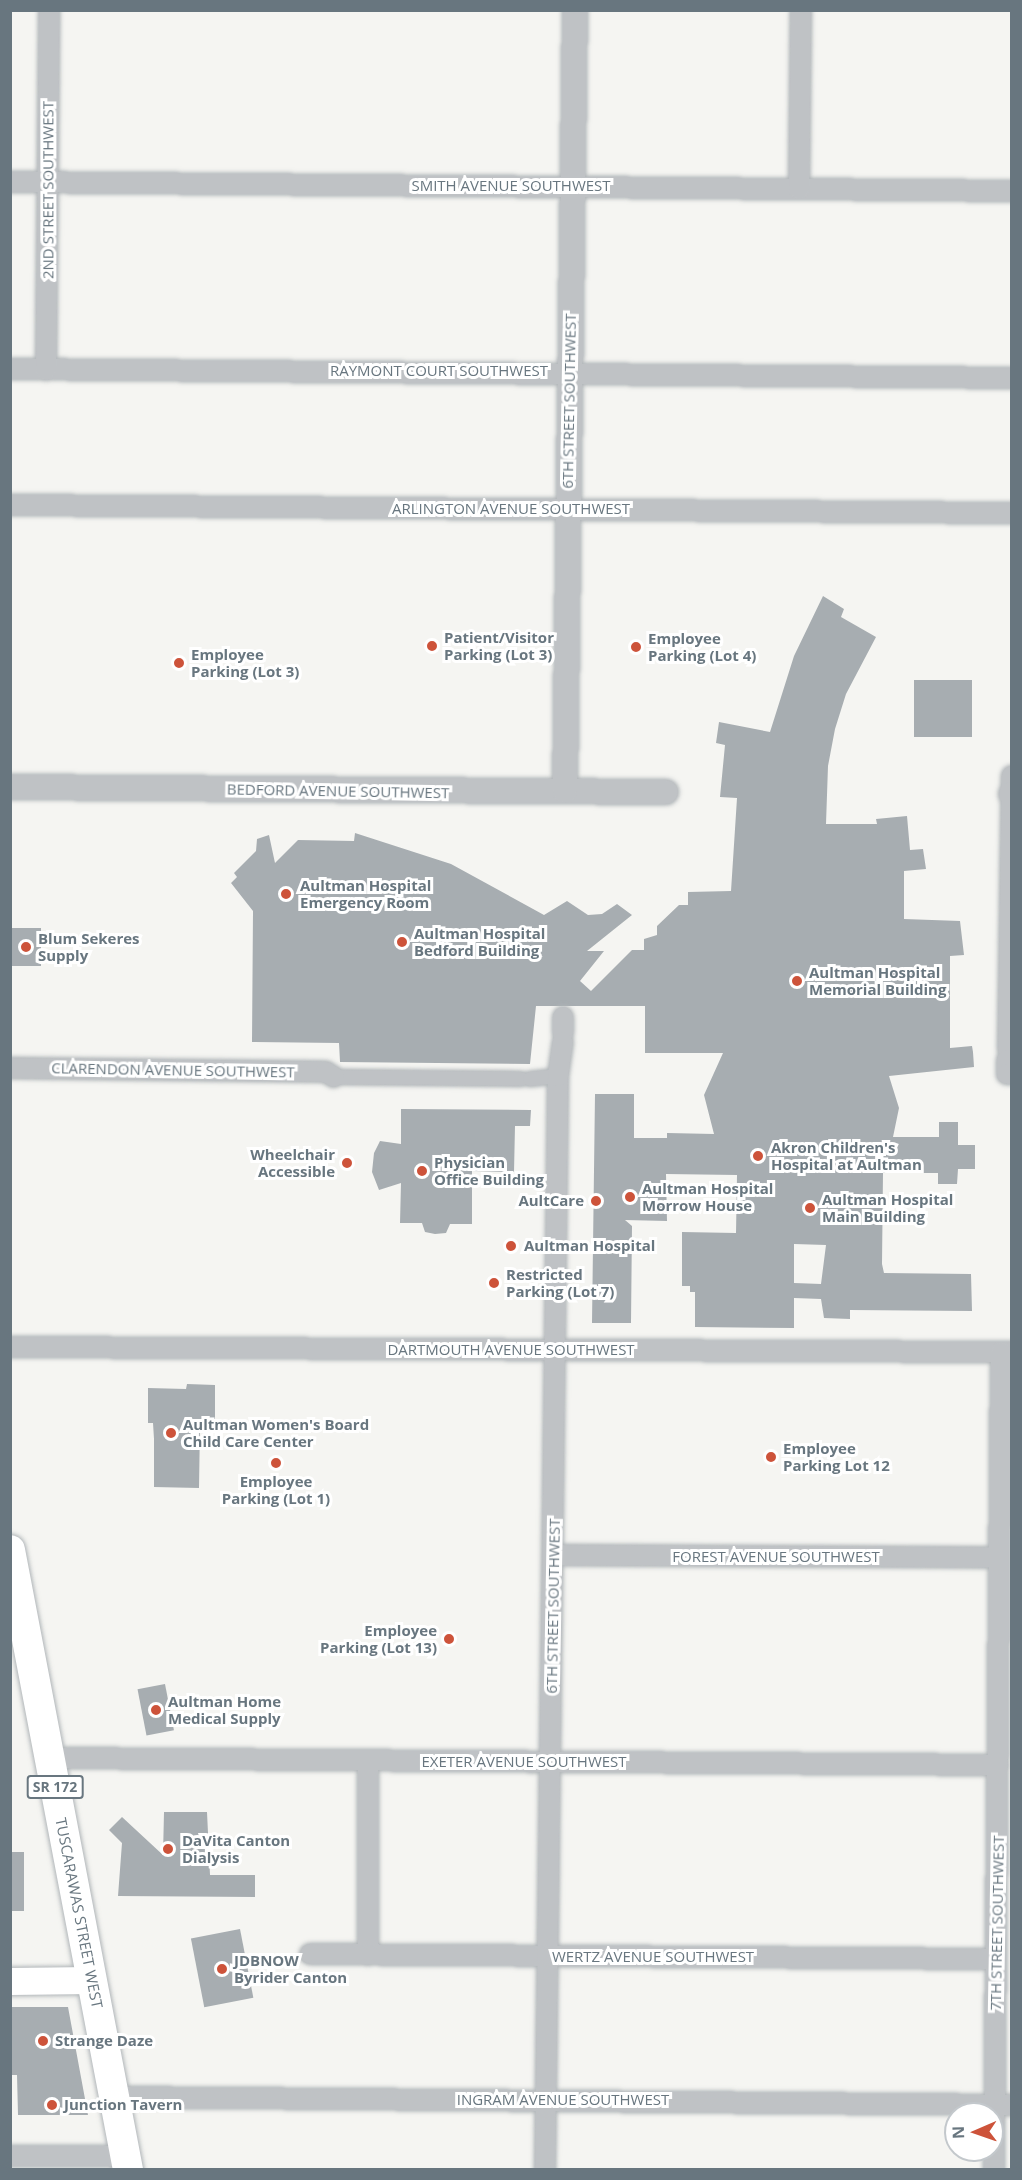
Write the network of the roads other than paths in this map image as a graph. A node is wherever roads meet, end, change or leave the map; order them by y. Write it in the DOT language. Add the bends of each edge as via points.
graph roads {
  1 [pos="49,10"];
  2 [pos="575,10"];
  3 [pos="801,10"];
  4 [pos="10,182"];
  5 [pos="49,183"];
  6 [pos="573,187"];
  7 [pos="799,189"];
  8 [pos="1011,191"];
  9 [pos="10,369"];
  10 [pos="46,370"];
  11 [pos="569,372"];
  12 [pos="1011,378"];
  13 [pos="10,505"];
  14 [pos="567,509"];
  15 [pos="1011,513"];
  16 [pos="1011,776"];
  17 [pos="10,787"];
  18 [pos="565,791"];
  19 [pos="666,792"];
  20 [pos="1011,794"];
  21 [pos="563,1031"];
  22 [pos="1008,1064"];
  23 [pos="10,1068"];
  24 [pos="558,1076"];
  25 [pos="334,1077"];
  26 [pos="10,1347"];
  27 [pos="555,1350"];
  28 [pos="1006,1352"];
  29 [pos="10,1550"];
  30 [pos="553,1555"];
  31 [pos="999,1557"];
  32 [pos="1005,1655"];
  33 [pos="50,1758"];
  34 [pos="368,1761"];
  35 [pos="550,1762"];
  36 [pos="998,1765"];
  37 [pos="310,1954"];
  38 [pos="368,1956"];
  39 [pos="547,1956"];
  40 [pos="1001,1967"];
  41 [pos="92,1980"];
  42 [pos="10,1981"];
  43 [pos="115,2097"];
  44 [pos="545,2100"];
  45 [pos="1003,2102"];
  46 [pos="944,2103"];
  47 [pos="10,2156"];
  48 [pos="127,2163"];
  49 [pos="544,2169"];
  1 -- 5 [label="street, 2ND STREET SOUTHWEST"];
  2 -- 6 [label="street, 6TH STREET SOUTHWEST"];
  3 -- 7 [label="street"];
  4 -- 5 [label="street, SMITH AVENUE SOUTHWEST"];
  5 -- 6 [label="street, SMITH AVENUE SOUTHWEST"];
  5 -- 10 [label="street, 2ND STREET SOUTHWEST"];
  6 -- 7 [label="street, SMITH AVENUE SOUTHWEST"];
  6 -- 11 [label="street, 6TH STREET SOUTHWEST"];
  7 -- 8 [label="street, SMITH AVENUE SOUTHWEST"];
  9 -- 10 [label="street, RAYMONT COURT SOUTHWEST"];
  10 -- 11 [label="street, RAYMONT COURT SOUTHWEST"];
  11 -- 12 [label="street, RAYMONT COURT SOUTHWEST"];
  11 -- 14 [label="street, 6TH STREET SOUTHWEST"];
  13 -- 14 [label="street, ARLINGTON AVENUE SOUTHWEST"];
  14 -- 15 [label="street, ARLINGTON AVENUE SOUTHWEST"];
  14 -- 18 [label="street, 6TH STREET SOUTHWEST"];
  16 -- 20 [label="street"];
  17 -- 18 [label="street, BEDFORD AVENUE SOUTHWEST"];
  18 -- 19 [label="street, BEDFORD AVENUE SOUTHWEST"];
  20 -- 22 [label="street"];
  21 -- 24 [label="street, 6TH STREET SOUTHWEST"];
  23 -- 25 [label="street, CLARENDON AVENUE SOUTHWEST" via="326,1072"];
  24 -- 25 [label="street"];
  24 -- 27 [label="street, 6TH STREET SOUTHWEST"];
  26 -- 27 [label="street, DARTMOUTH AVENUE SOUTHWEST"];
  27 -- 28 [label="street, DARTMOUTH AVENUE SOUTHWEST"];
  27 -- 30 [label="street, 6TH STREET SOUTHWEST"];
  28 -- 31 [label="street, 7TH STREET SOUTHWEST"];
  29 -- 33 [label="main road, TUSCARAWAS STREET WEST / SR 172"];
  30 -- 31 [label="street, FOREST AVENUE SOUTHWEST"];
  30 -- 35 [label="street, 6TH STREET SOUTHWEST"];
  31 -- 32 [label="street, 7TH STREET SOUTHWEST"];
  32 -- 36 [label="street, 7TH STREET SOUTHWEST"];
  33 -- 34 [label="street, EXETER AVENUE SOUTHWEST"];
  33 -- 41 [label="main road, TUSCARAWAS STREET WEST / SR 172"];
  34 -- 35 [label="street, EXETER AVENUE SOUTHWEST"];
  34 -- 38 [label="street"];
  35 -- 36 [label="street, EXETER AVENUE SOUTHWEST"];
  35 -- 39 [label="street, 6TH STREET SOUTHWEST"];
  36 -- 40 [label="street, 7TH STREET SOUTHWEST"];
  37 -- 38 [label="street, WERTZ AVENUE SOUTHWEST"];
  38 -- 39 [label="street, WERTZ AVENUE SOUTHWEST"];
  39 -- 40 [label="street, WERTZ AVENUE SOUTHWEST"];
  39 -- 44 [label="street, 6TH STREET SOUTHWEST"];
  40 -- 45 [label="street, 7TH STREET SOUTHWEST"];
  41 -- 42 [label="main road"];
  41 -- 43 [label="main road, TUSCARAWAS STREET WEST / SR 172"];
  43 -- 44 [label="street, INGRAM AVENUE SOUTHWEST"];
  43 -- 48 [label="main road, TUSCARAWAS STREET WEST / SR 172"];
  44 -- 46 [label="street, INGRAM AVENUE SOUTHWEST"];
  44 -- 49 [label="street, 6TH STREET SOUTHWEST"];
  47 -- 48 [label="street"];
}
